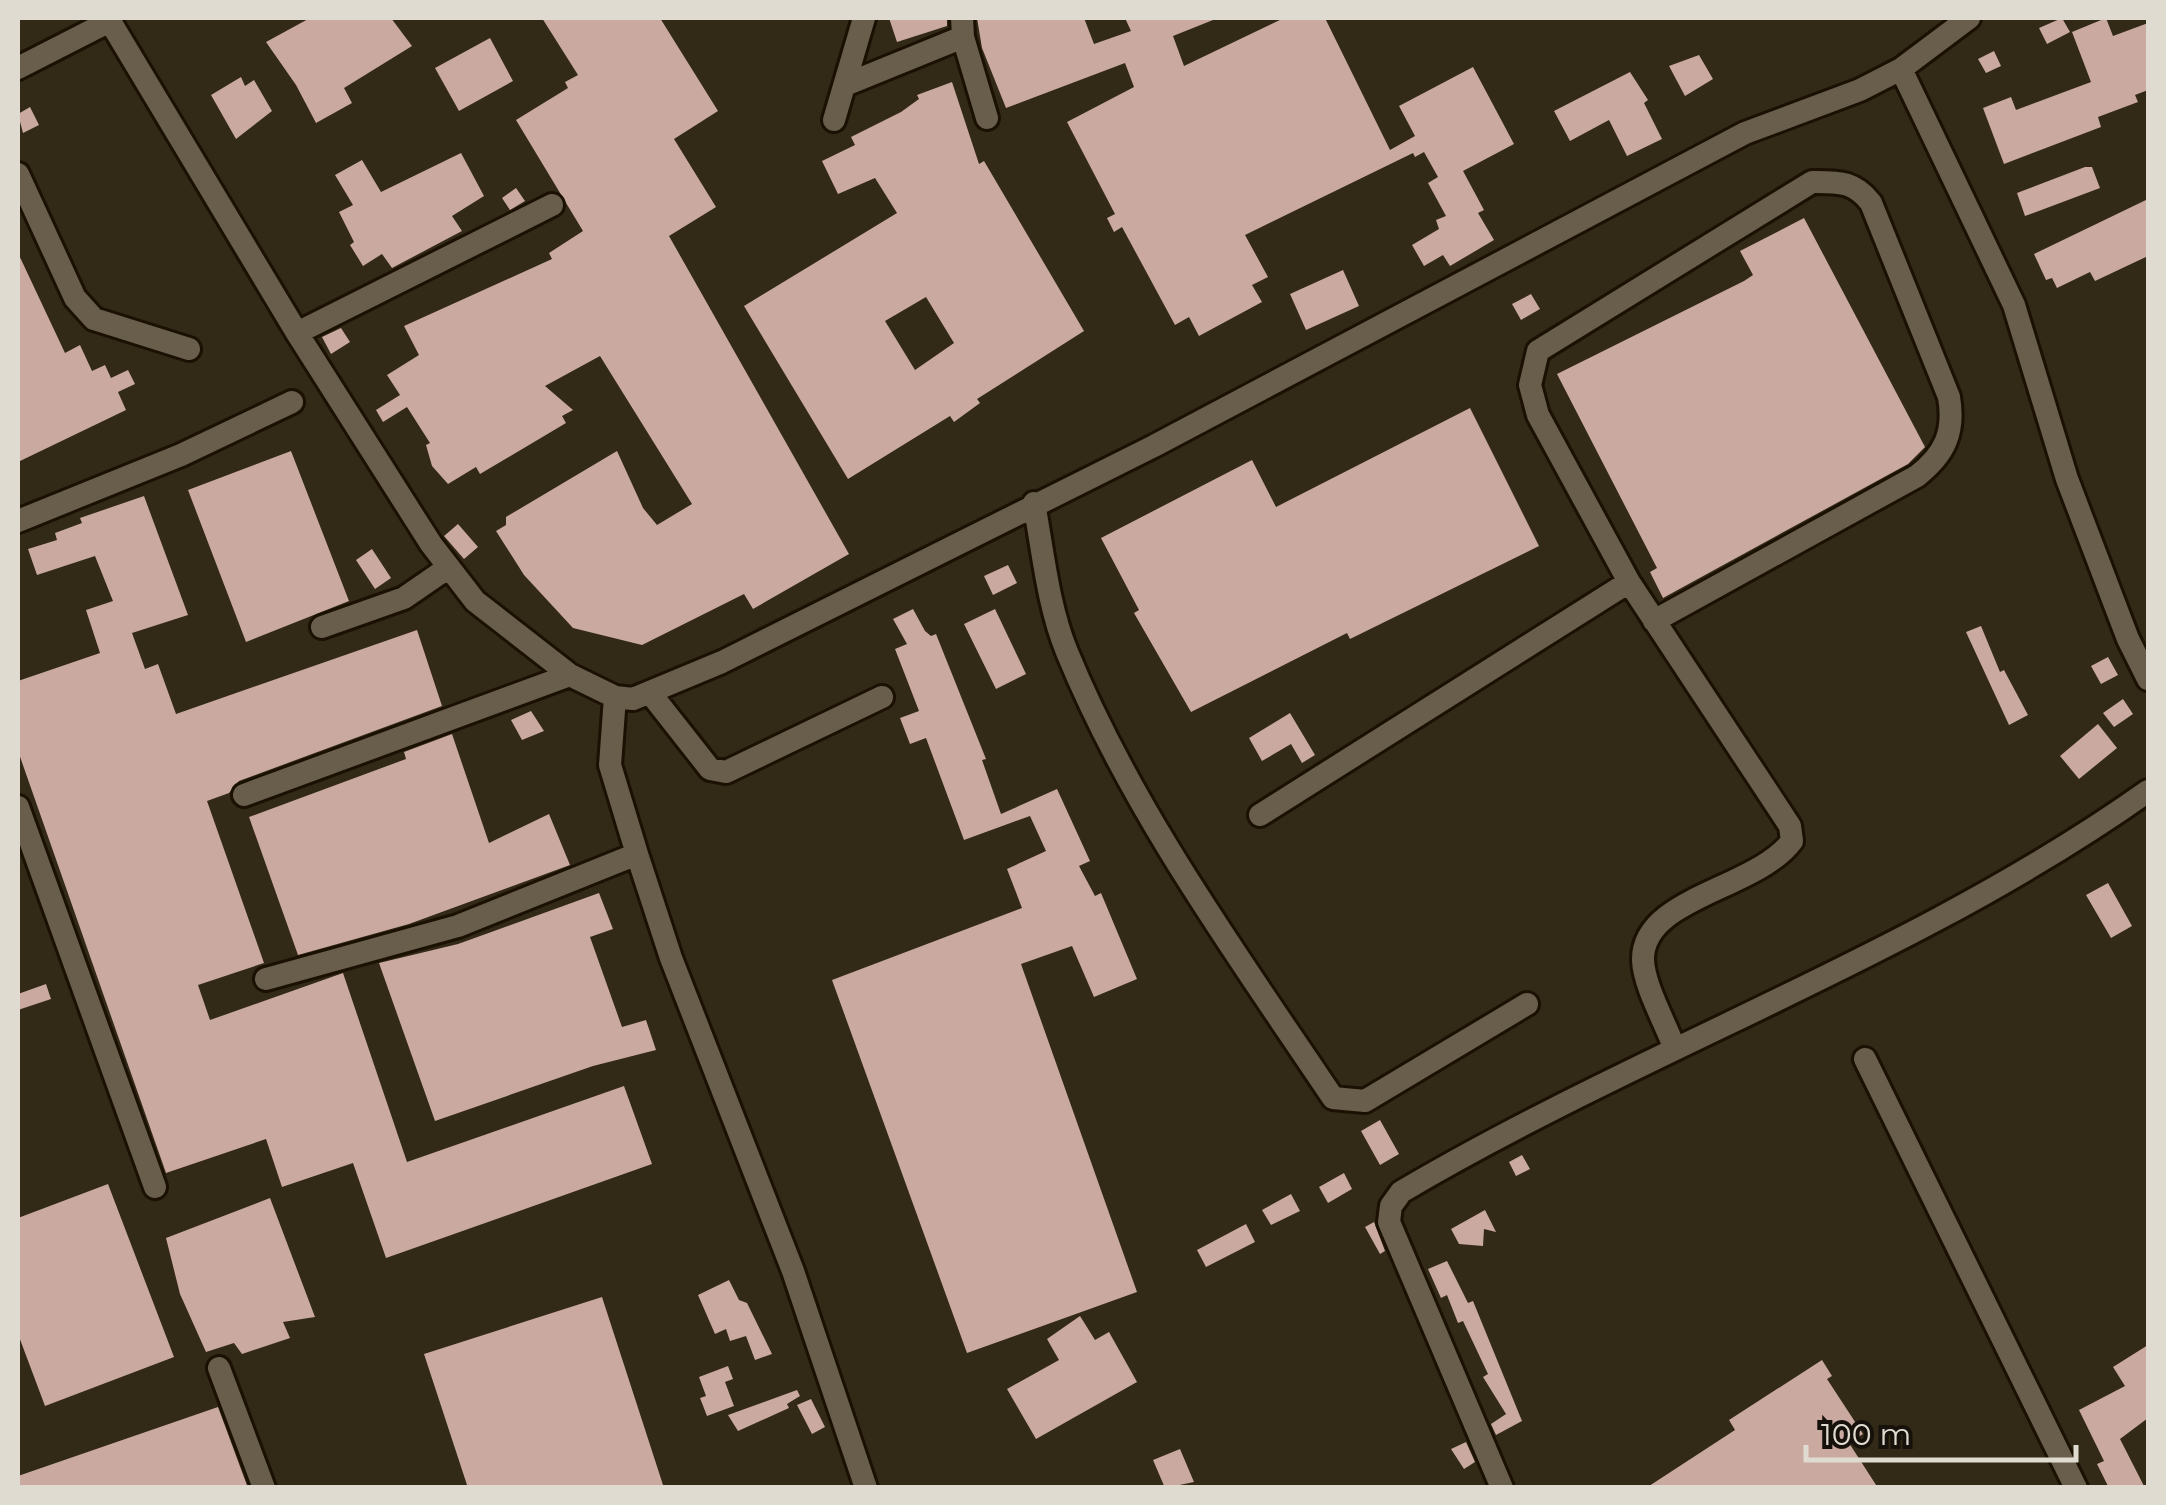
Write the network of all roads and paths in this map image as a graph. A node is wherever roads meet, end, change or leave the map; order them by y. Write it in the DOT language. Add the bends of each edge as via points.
graph roads {
  1 [pos="864,18"];
  2 [pos="1969,18"];
  3 [pos="109,19"];
  4 [pos="962,28"];
  5 [pos="18,68"];
  6 [pos="1902,69"];
  7 [pos="845,85"];
  8 [pos="987,118"];
  9 [pos="834,120"];
  10 [pos="18,174"];
  11 [pos="552,205"];
  12 [pos="298,334"];
  13 [pos="189,349"];
  14 [pos="292,402"];
  15 [pos="1034,503"];
  16 [pos="18,522"];
  17 [pos="449,568"];
  18 [pos="1628,582"];
  19 [pos="1654,621"];
  20 [pos="322,627"];
  21 [pos="570,675"];
  22 [pos="2148,679"];
  23 [pos="651,694"];
  24 [pos="882,697"];
  25 [pos="616,698"];
  26 [pos="2148,791"];
  27 [pos="244,795"];
  28 [pos="18,807"];
  29 [pos="1260,815"];
  30 [pos="637,854"];
  31 [pos="266,979"];
  32 [pos="1526,1004"];
  33 [pos="1674,1048"];
  34 [pos="1865,1059"];
  35 [pos="155,1187"];
  36 [pos="219,1368"];
  37 [pos="264,1488"];
  38 [pos="866,1488"];
  39 [pos="1502,1488"];
  40 [pos="2076,1488"];
  1 -- 7 [label="street"];
  2 -- 6 [label="street"];
  3 -- 5 [label="street"];
  3 -- 12 [label="street"];
  4 -- 7 [label="street"];
  4 -- 8 [label="street"];
  6 -- 15 [label="street" via="1745,133"];
  6 -- 22 [label="street" via="2014,305 2068,479"];
  7 -- 9 [label="street"];
  10 -- 13 [label="street" via="75,298 94,319"];
  11 -- 12 [label="street"];
  12 -- 17 [label="street"];
  14 -- 16 [label="street"];
  15 -- 23 [label="street"];
  15 -- 32 [label="street" via="1066,651 1168,852 1333,1098 1365,1101"];
  17 -- 20 [label="street" via="404,598"];
  17 -- 21 [label="street" via="475,601"];
  18 -- 19 [label="street"];
  18 -- 19 [label="street" via="1538,415 1530,385 1538,351 1812,182 1860,189 1949,397 1953,422 1946,446 1918,476"];
  18 -- 29 [label="street"];
  19 -- 33 [label="street" via="1790,826 1792,840 1777,861 1661,917 1646,937 1643,962"];
  21 -- 25 [label="street"];
  21 -- 27 [label="street"];
  23 -- 24 [label="street" via="710,769 726,772"];
  23 -- 25 [label="street"];
  25 -- 30 [label="street" via="610,765"];
  26 -- 33 [label="street" via="2034,868"];
  28 -- 35 [label="street"];
  30 -- 31 [label="street" via="458,926"];
  30 -- 38 [label="street" via="793,1271"];
  33 -- 39 [label="street" via="1431,1174 1391,1206 1389,1222 1402,1256"];
  34 -- 40 [label="street"];
  36 -- 37 [label="street"];
}
